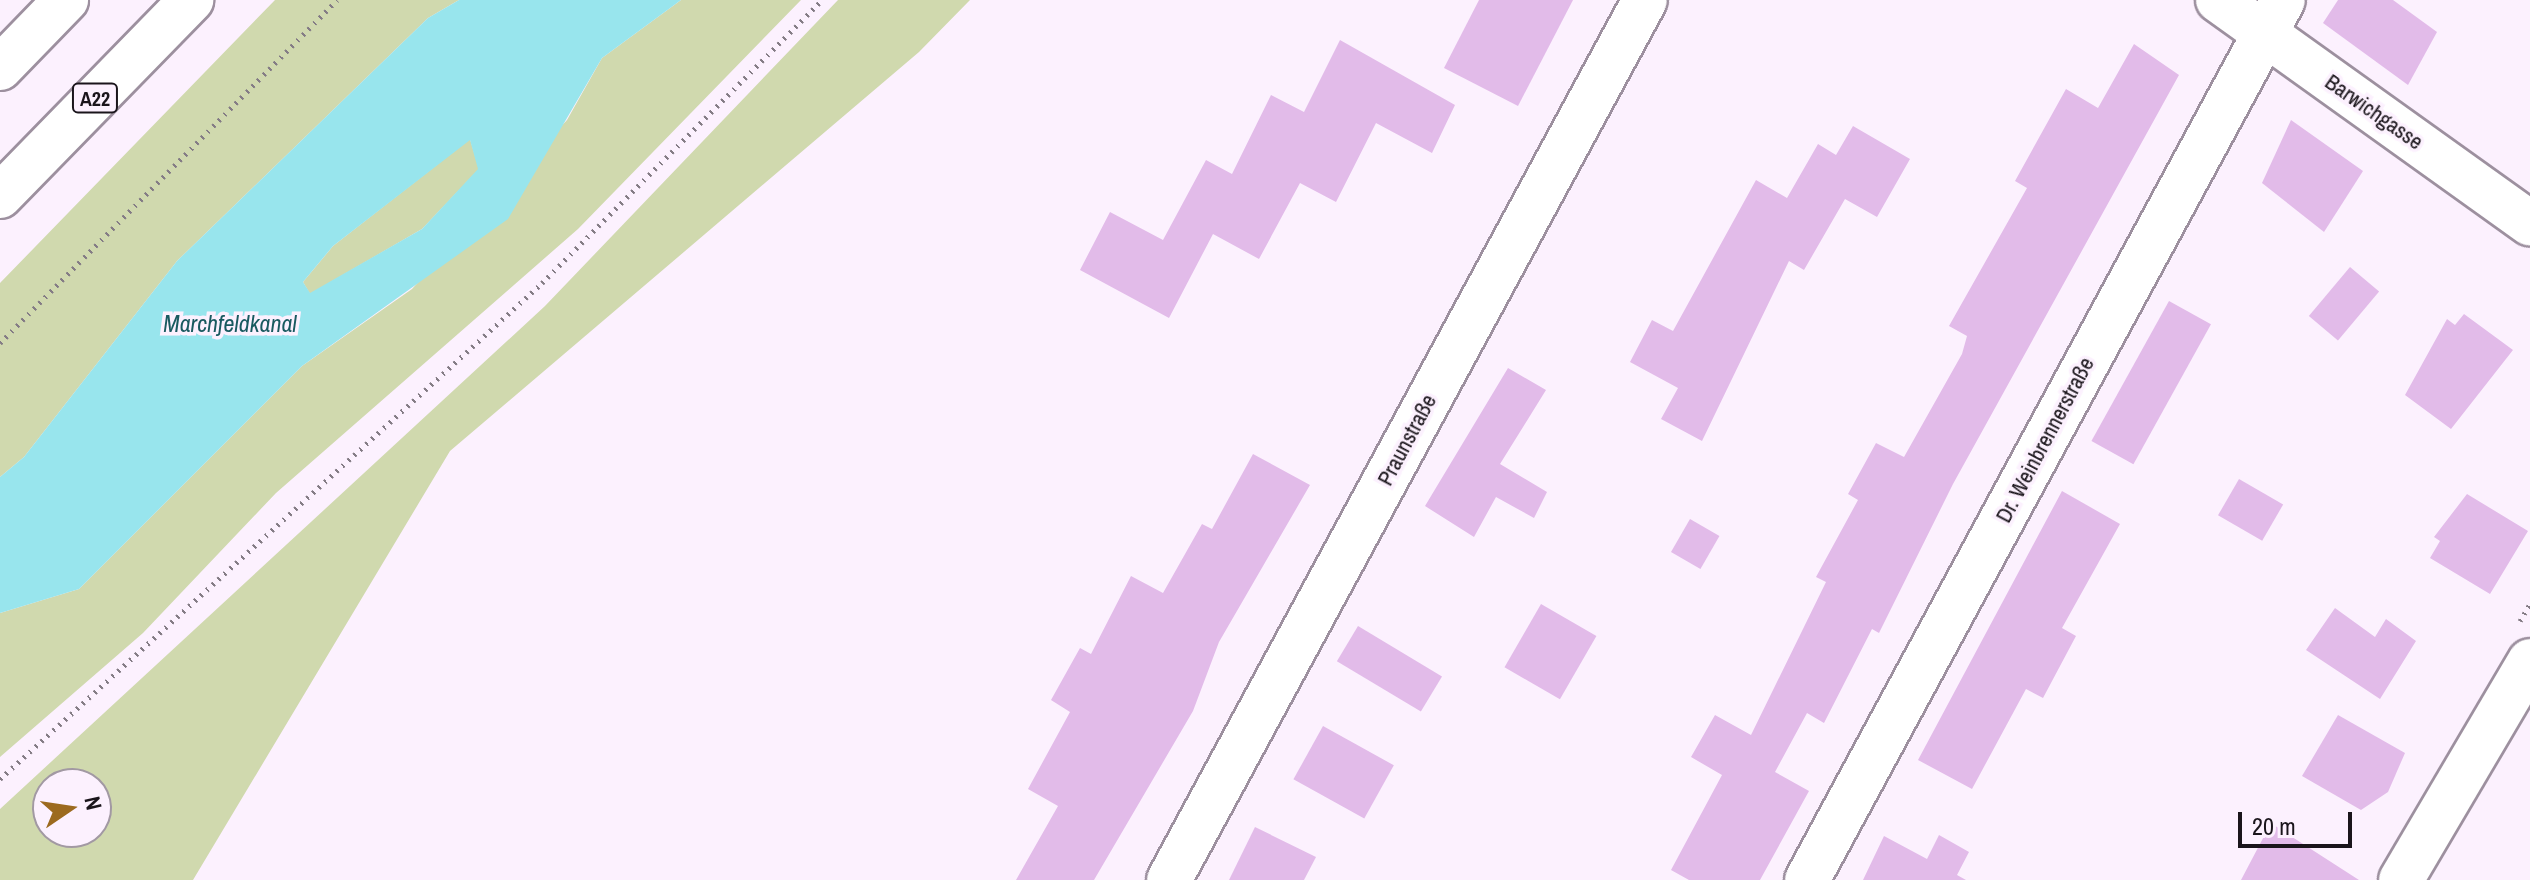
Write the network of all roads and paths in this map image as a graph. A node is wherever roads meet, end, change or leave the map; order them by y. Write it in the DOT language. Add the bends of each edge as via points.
graph roads {
  1 [pos="66,0"];
  2 [pos="191,0"];
  3 [pos="337,0"];
  4 [pos="822,0"];
  5 [pos="1645,0"];
  6 [pos="2218,0"];
  7 [pos="2273,17"];
  8 [pos="0,68"];
  9 [pos="0,196"];
  10 [pos="2530,223"];
  11 [pos="0,343"];
  12 [pos="2530,661"];
  13 [pos="0,779"];
  14 [pos="1169,880"];
  15 [pos="1807,880"];
  16 [pos="2401,880"];
  1 -- 8 [label="main road"];
  2 -- 9 [label="main road, A22"];
  3 -- 11 [label="path"];
  4 -- 13 [label="path" via="542,283"];
  5 -- 14 [label="main road, Praunstraße"];
  6 -- 7 [label="main road, Barwichgasse"];
  7 -- 10 [label="main road, Barwichgasse"];
  7 -- 15 [label="main road, Dr. Weinbrennerstraße"];
  12 -- 16 [label="main road"];
}
